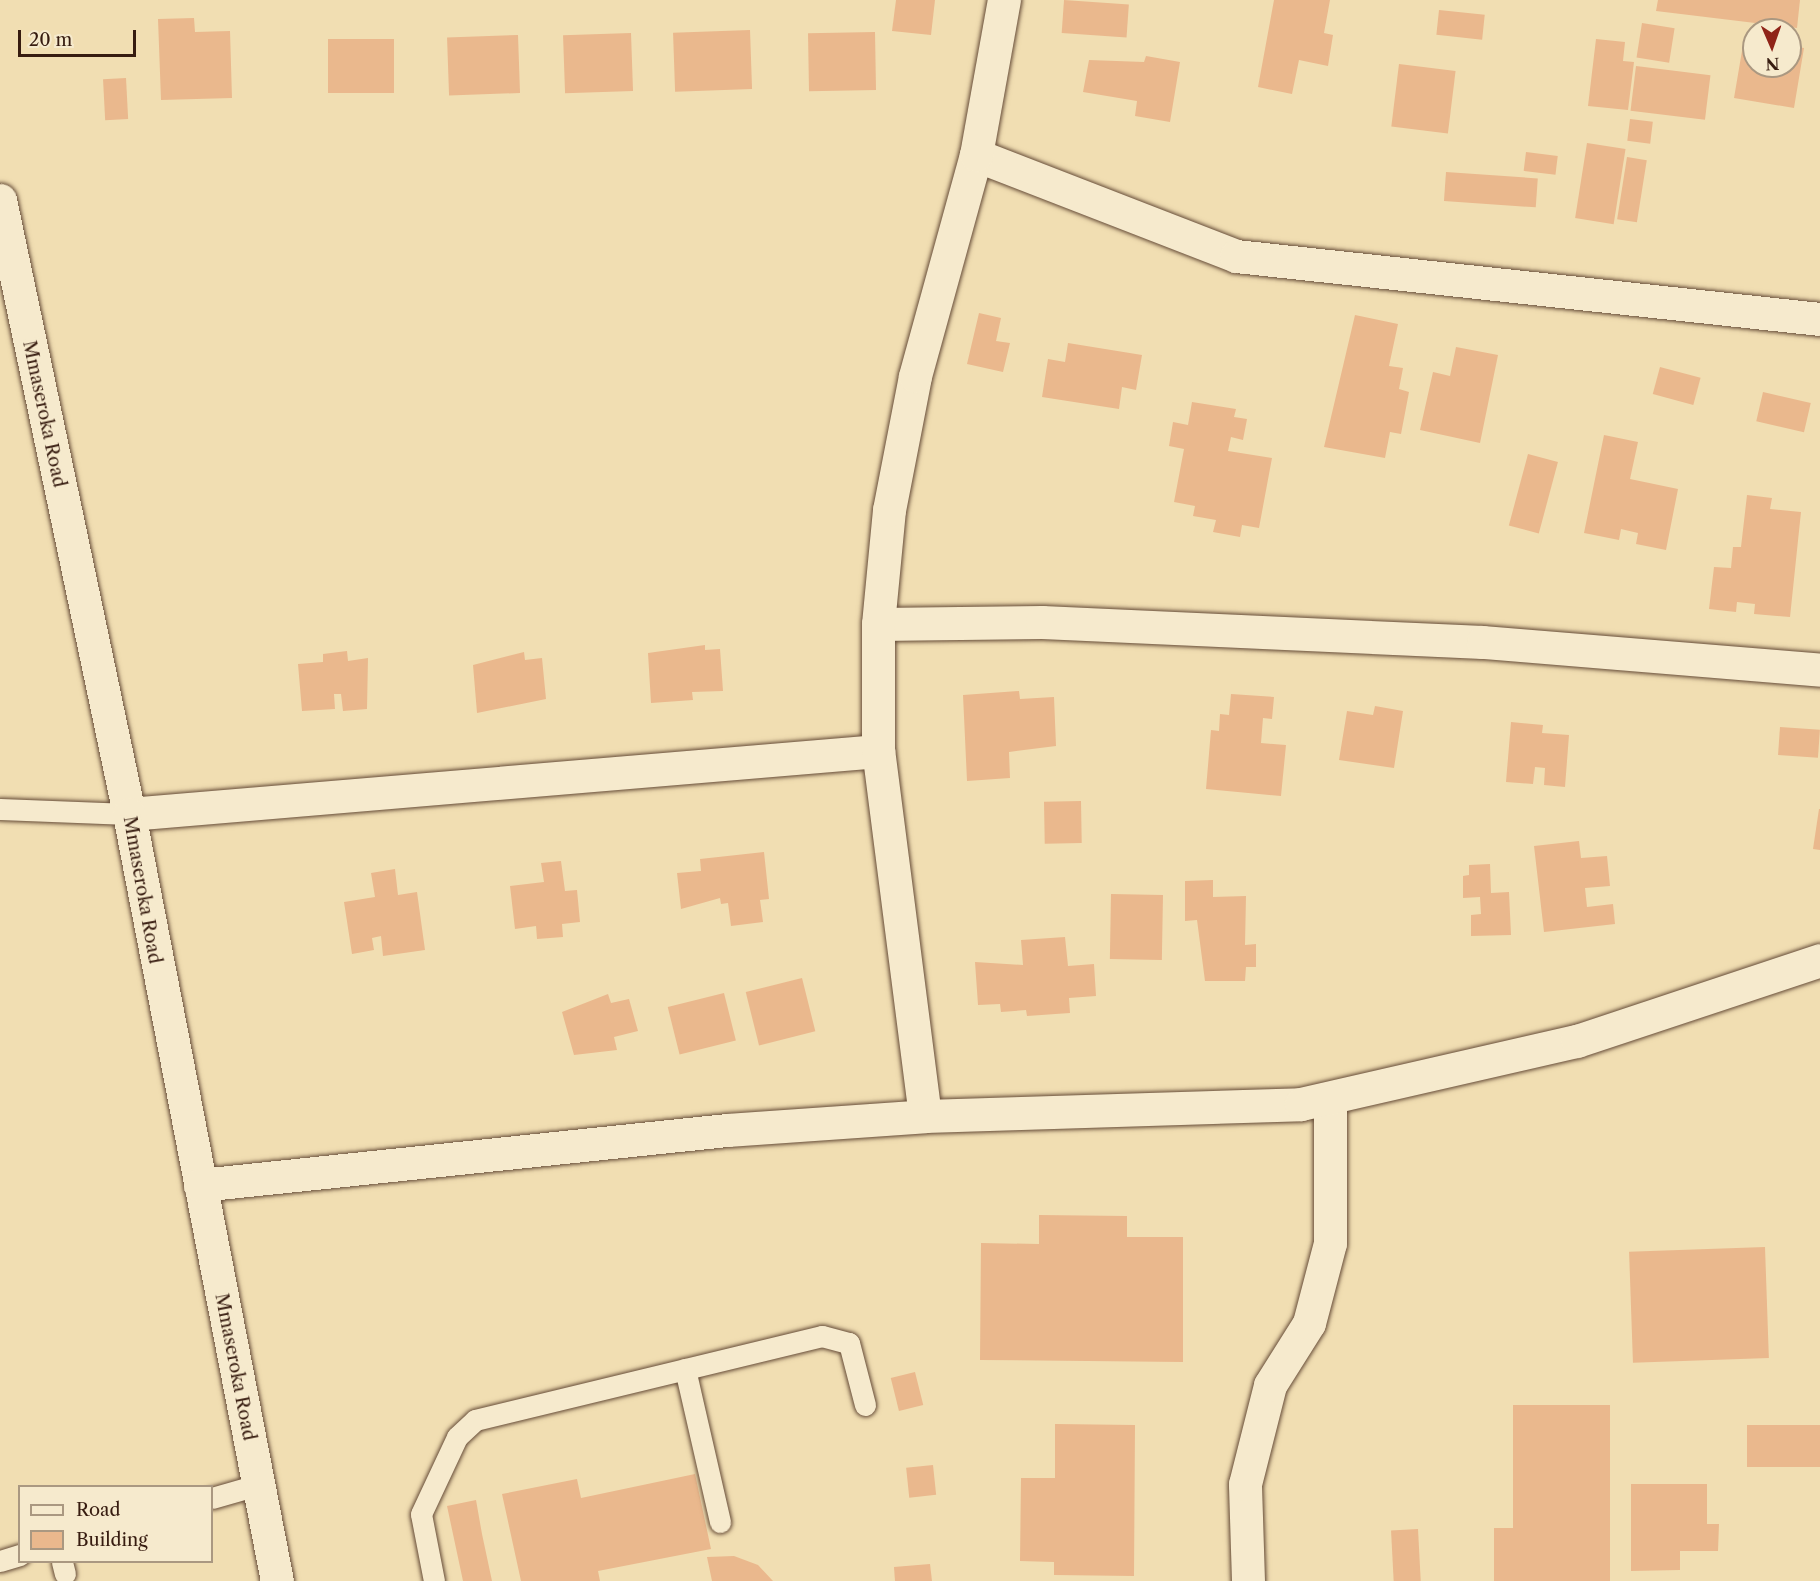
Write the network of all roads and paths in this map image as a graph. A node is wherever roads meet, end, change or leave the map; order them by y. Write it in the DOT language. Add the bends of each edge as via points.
graph roads {
  1 [pos="1004,0"];
  2 [pos="976,154"];
  3 [pos="0,200"];
  4 [pos="7,269"];
  5 [pos="1820,319"];
  6 [pos="878,624"];
  7 [pos="1820,670"];
  8 [pos="878,751"];
  9 [pos="0,809"];
  10 [pos="129,814"];
  11 [pos="1820,960"];
  12 [pos="1330,1098"];
  13 [pos="925,1116"];
  14 [pos="200,1185"];
  15 [pos="685,1369"];
  16 [pos="865,1405"];
  17 [pos="257,1485"];
  18 [pos="213,1498"];
  19 [pos="720,1522"];
  20 [pos="18,1556"];
  21 [pos="0,1561"];
  22 [pos="277,1581"];
  23 [pos="434,1581"];
  24 [pos="1248,1581"];
  1 -- 2 [label="street"];
  2 -- 5 [label="street" via="1236,256"];
  2 -- 6 [label="street" via="915,375 889,510"];
  3 -- 4 [label="street, Mmaseroka Road"];
  4 -- 10 [label="street, Mmaseroka Road"];
  6 -- 7 [label="street" via="1042,622 1459,641"];
  6 -- 8 [label="street"];
  8 -- 10 [label="street"];
  8 -- 13 [label="street"];
  9 -- 10 [label="lane"];
  10 -- 14 [label="street, Mmaseroka Road"];
  11 -- 12 [label="street" via="1577,1041"];
  12 -- 13 [label="street" via="1240,1109"];
  12 -- 24 [label="street" via="1330,1244 1309,1323 1270,1385 1245,1484"];
  13 -- 14 [label="street" via="333,1167"];
  14 -- 17 [label="street, Mmaseroka Road"];
  15 -- 16 [label="lane" via="832,1336 849,1343"];
  15 -- 19 [label="lane"];
  15 -- 23 [label="lane" via="466,1426 421,1514"];
  17 -- 18 [label="lane"];
  17 -- 22 [label="street, Mmaseroka Road"];
  20 -- 21 [label="lane"];
}
